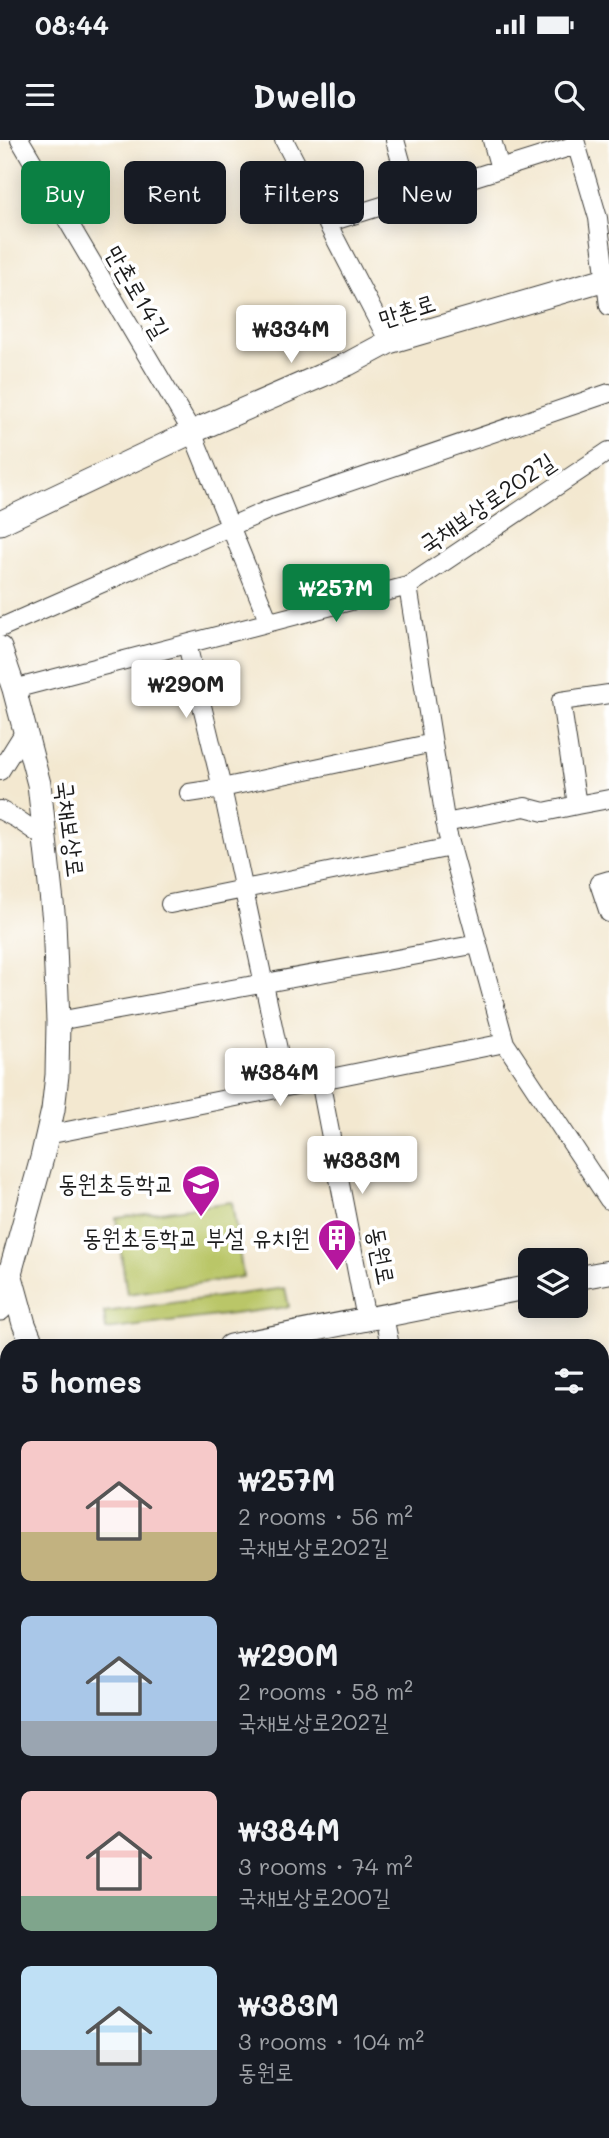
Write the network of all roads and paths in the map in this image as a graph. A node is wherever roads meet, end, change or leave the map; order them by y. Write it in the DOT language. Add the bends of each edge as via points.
graph roads {
  1 [pos="20,140"];
  2 [pos="284,140"];
  3 [pos="395,140"];
  4 [pos="492,140"];
  5 [pos="575,142"];
  6 [pos="295,161"];
  7 [pos="401,161"];
  8 [pos="500,169"];
  9 [pos="477,176"];
  10 [pos="328,224"];
  11 [pos="608,279"];
  12 [pos="609,306"];
  13 [pos="389,342"];
  14 [pos="609,393"];
  15 [pos="192,432"];
  16 [pos="609,451"];
  17 [pos="0,523"];
  18 [pos="230,525"];
  19 [pos="408,586"];
  20 [pos="269,622"];
  21 [pos="0,628"];
  22 [pos="187,643"];
  23 [pos="0,648"];
  24 [pos="14,689"];
  25 [pos="609,694"];
  26 [pos="25,731"];
  27 [pos="433,743"];
  28 [pos="0,771"];
  29 [pos="222,788"];
  30 [pos="189,793"];
  31 [pos="609,799"];
  32 [pos="577,805"];
  33 [pos="0,810"];
  34 [pos="446,823"];
  35 [pos="45,838"];
  36 [pos="451,847"];
  37 [pos="609,880"];
  38 [pos="242,890"];
  39 [pos="170,904"];
  40 [pos="609,914"];
  41 [pos="478,944"];
  42 [pos="264,983"];
  43 [pos="58,1021"];
  44 [pos="505,1043"];
  45 [pos="320,1080"];
  46 [pos="286,1087"];
  47 [pos="47,1135"];
  48 [pos="609,1200"];
  49 [pos="609,1272"];
  50 [pos="10,1273"];
  51 [pos="588,1276"];
  52 [pos="518,1289"];
  53 [pos="0,1309"];
  54 [pos="375,1318"];
  55 [pos="30,1339"];
  56 [pos="277,1339"];
  57 [pos="386,1339"];
  1 -- 15 [label="street, 만촌로14길"];
  2 -- 6 [label="street"];
  3 -- 7 [label="street"];
  4 -- 8 [label="street"];
  5 -- 8 [label="street"];
  5 -- 11 [label="street" via="597,218"];
  8 -- 9 [label="street"];
  10 -- 13 [label="street"];
  11 -- 12 [label="street"];
  11 -- 13 [label="main road, 만촌로"];
  13 -- 15 [label="main road, 만촌로"];
  14 -- 18 [label="street"];
  15 -- 17 [label="main road, 만촌로"];
  15 -- 18 [label="street"];
  16 -- 19 [label="street, 국채보상로202길"];
  18 -- 20 [label="street"];
  18 -- 21 [label="street"];
  19 -- 20 [label="street, 국채보상로202길"];
  19 -- 27 [label="street"];
  20 -- 22 [label="street, 국채보상로202길"];
  22 -- 24 [label="street, 국채보상로202길"];
  22 -- 29 [label="street"];
  23 -- 24 [label="main road, 국채보상로"];
  24 -- 26 [label="main road, 국채보상로"];
  25 -- 32 [label="street" via="561,701"];
  26 -- 28 [label="street"];
  26 -- 35 [label="main road, 국채보상로" via="39,784"];
  27 -- 29 [label="street"];
  27 -- 34 [label="street"];
  29 -- 30 [label="street"];
  29 -- 38 [label="street"];
  31 -- 32 [label="street"];
  32 -- 34 [label="street" via="544,812 525,807"];
  33 -- 35 [label="street"];
  34 -- 36 [label="street"];
  35 -- 43 [label="main road, 국채보상로"];
  36 -- 38 [label="street"];
  36 -- 41 [label="street"];
  37 -- 40 [label="street" via="599,883"];
  38 -- 39 [label="street"];
  38 -- 42 [label="street"];
  41 -- 42 [label="street"];
  41 -- 44 [label="street"];
  42 -- 43 [label="street"];
  42 -- 46 [label="street"];
  43 -- 47 [label="main road, 국채보상로" via="57,1075"];
  44 -- 45 [label="street"];
  44 -- 48 [label="street"];
  45 -- 46 [label="street"];
  45 -- 54 [label="street, 동원로"];
  46 -- 47 [label="street"];
  47 -- 50 [label="main road, 국채보상로"];
  49 -- 51 [label="main road"];
  50 -- 53 [label="main road, 국채보상로"];
  50 -- 55 [label="main road"];
  52 -- 54 [label="main road, 동원로"];
  54 -- 56 [label="main road, 동원로"];
  54 -- 57 [label="street"];
}
